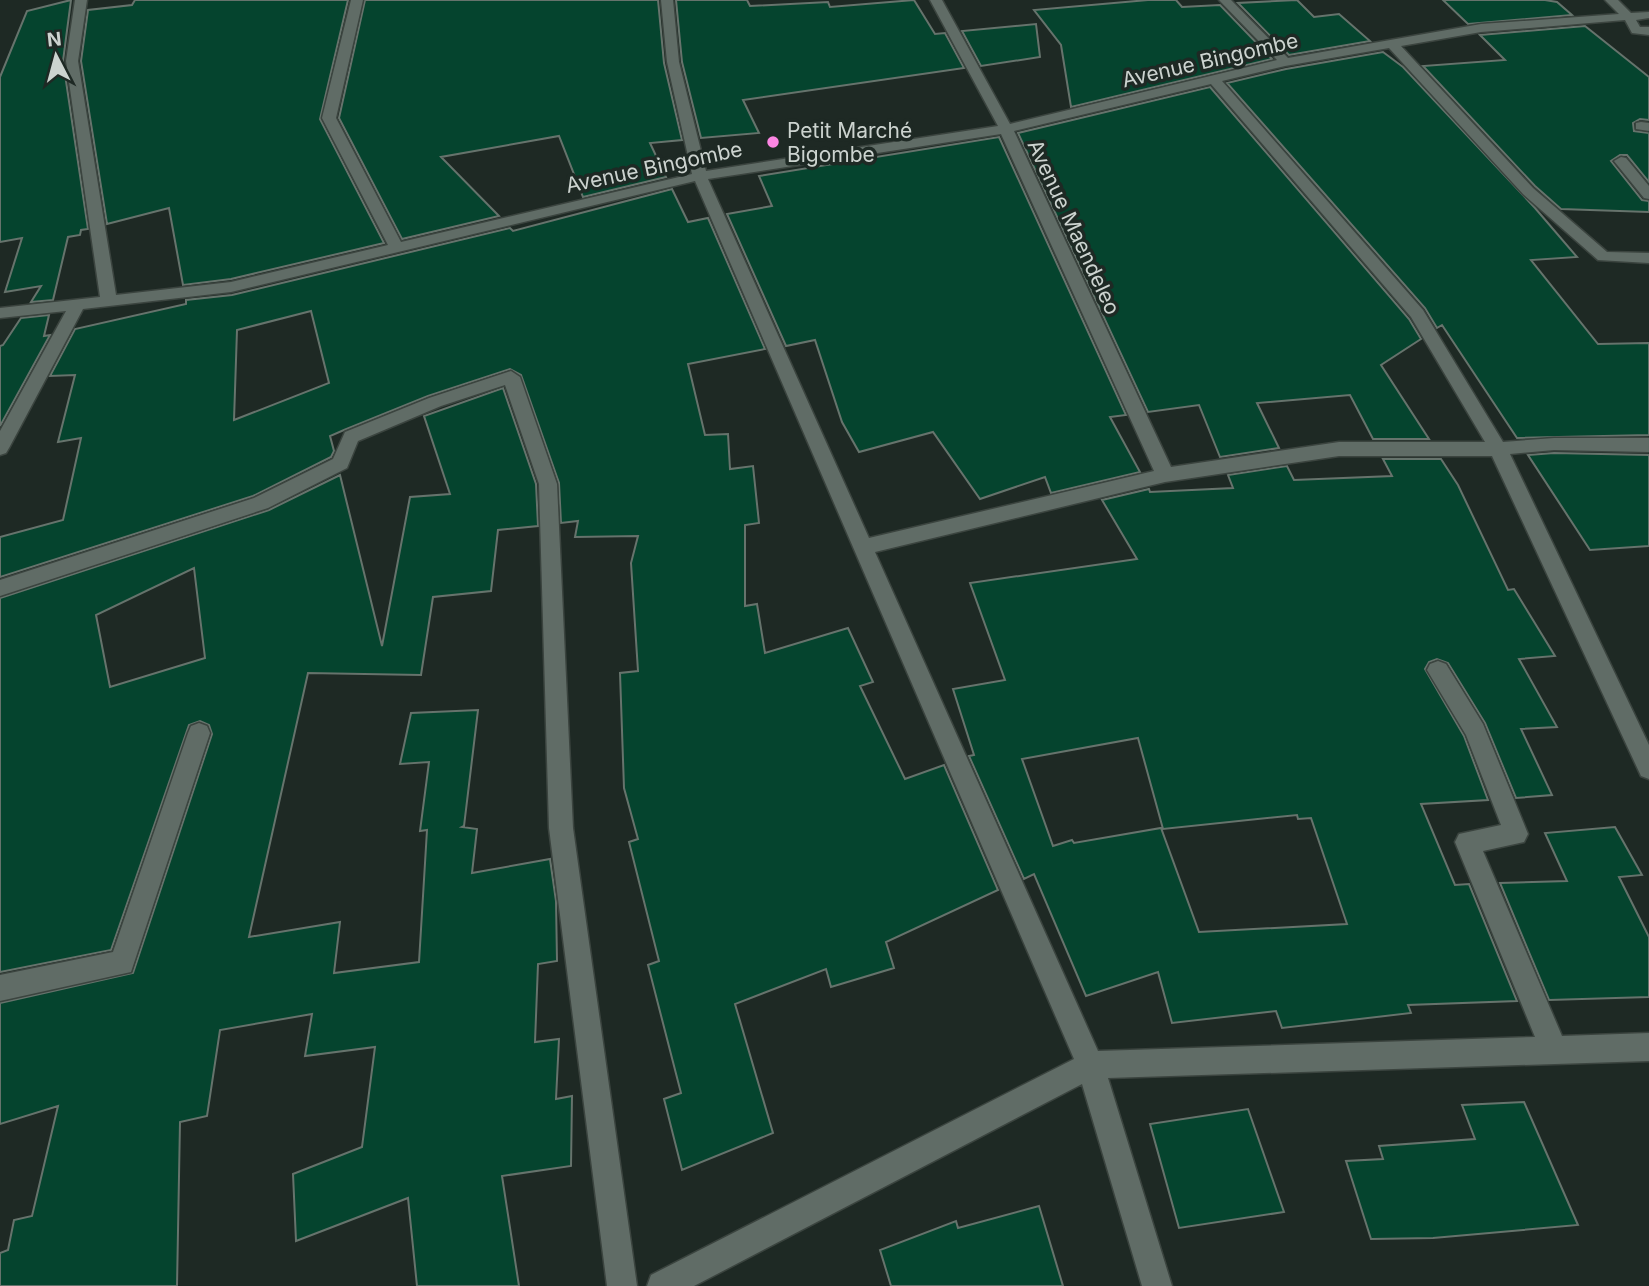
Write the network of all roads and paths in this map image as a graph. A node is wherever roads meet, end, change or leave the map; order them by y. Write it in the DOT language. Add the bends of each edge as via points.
graph roads {
  1 [pos="81,0"];
  2 [pos="357,0"];
  3 [pos="667,0"];
  4 [pos="936,0"];
  5 [pos="1225,0"];
  6 [pos="1611,0"];
  7 [pos="1649,15"];
  8 [pos="1628,16"];
  9 [pos="1649,31"];
  10 [pos="1392,43"];
  11 [pos="1285,62"];
  12 [pos="1215,81"];
  13 [pos="1006,129"];
  14 [pos="1622,161"];
  15 [pos="700,176"];
  16 [pos="1649,195"];
  17 [pos="396,246"];
  18 [pos="1649,258"];
  19 [pos="109,301"];
  20 [pos="78,303"];
  21 [pos="0,313"];
  22 [pos="1649,445"];
  23 [pos="0,448"];
  24 [pos="1498,449"];
  25 [pos="1165,475"];
  26 [pos="865,547"];
  27 [pos="0,588"];
  28 [pos="1438,670"];
  29 [pos="199,733"];
  30 [pos="1649,769"];
  31 [pos="0,988"];
  32 [pos="1649,1047"];
  33 [pos="1554,1050"];
  34 [pos="1090,1065"];
  35 [pos="622,1286"];
  36 [pos="662,1286"];
  37 [pos="1157,1286"];
  1 -- 19 [label="street" via="72,61"];
  2 -- 17 [label="street" via="329,118"];
  3 -- 15 [label="street" via="673,62"];
  4 -- 13 [label="street, Avenue Maendeleo"];
  5 -- 11 [label="street"];
  6 -- 8 [label="street"];
  7 -- 8 [label="street, Avenue Bingombe"];
  8 -- 9 [label="street" via="1636,30"];
  8 -- 10 [label="street, Avenue Bingombe" via="1480,28"];
  10 -- 11 [label="street, Avenue Bingombe"];
  10 -- 18 [label="street" via="1528,191 1603,257"];
  11 -- 12 [label="street, Avenue Bingombe"];
  12 -- 13 [label="street, Avenue Bingombe"];
  12 -- 24 [label="street" via="1417,314"];
  13 -- 15 [label="street, Avenue Bingombe"];
  13 -- 25 [label="street, Avenue Maendeleo"];
  14 -- 16 [label="street"];
  15 -- 17 [label="street, Avenue Bingombe"];
  15 -- 26 [label="street"];
  17 -- 19 [label="street, Avenue Bingombe" via="231,286"];
  19 -- 20 [label="street, Avenue Bingombe"];
  20 -- 21 [label="street, Avenue Bingombe"];
  20 -- 23 [label="street"];
  22 -- 24 [label="street" via="1554,444"];
  24 -- 25 [label="street" via="1339,449"];
  24 -- 30 [label="street"];
  25 -- 26 [label="street"];
  26 -- 34 [label="street"];
  27 -- 35 [label="street" via="261,503 341,463 351,437 510,377 548,484 561,828"];
  28 -- 33 [label="street" via="1475,731 1516,834 1467,842"];
  29 -- 31 [label="street" via="122,963"];
  32 -- 33 [label="street"];
  33 -- 34 [label="street"];
  34 -- 36 [label="street"];
  34 -- 37 [label="street"];
}
